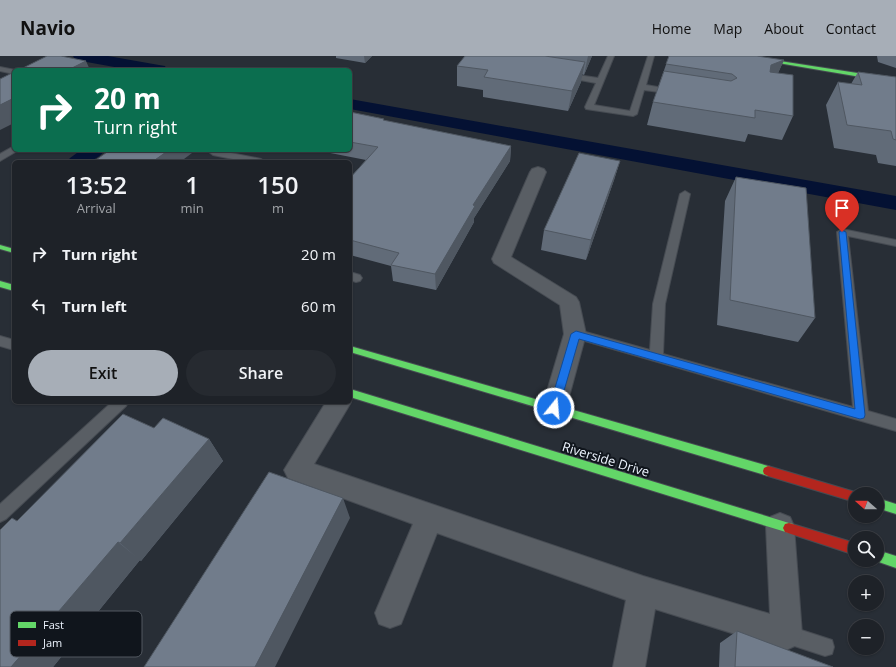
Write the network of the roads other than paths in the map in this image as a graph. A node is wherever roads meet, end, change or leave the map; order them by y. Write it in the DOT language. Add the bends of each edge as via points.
graph roads {
  1 [pos="611,56"];
  2 [pos="651,56"];
  3 [pos="739,56"];
  4 [pos="0,70"];
  5 [pos="557,74"];
  6 [pos="12,75"];
  7 [pos="896,80"];
  8 [pos="600,81"];
  9 [pos="641,87"];
  10 [pos="686,94"];
  11 [pos="12,150"];
  12 [pos="213,152"];
  13 [pos="0,158"];
  14 [pos="251,160"];
  15 [pos="538,172"];
  16 [pos="686,194"];
  17 [pos="896,243"];
  18 [pos="0,247"];
  19 [pos="12,250"];
  20 [pos="0,284"];
  21 [pos="12,287"];
  22 [pos="576,334"];
  23 [pos="0,340"];
  24 [pos="12,344"];
  25 [pos="352,350"];
  26 [pos="656,356"];
  27 [pos="352,394"];
  28 [pos="119,404"];
  29 [pos="338,404"];
  30 [pos="554,408"];
  31 [pos="860,415"];
  32 [pos="896,425"];
  33 [pos="848,495"];
  34 [pos="884,505"];
  35 [pos="896,509"];
  36 [pos="0,514"];
  37 [pos="430,517"];
  38 [pos="780,526"];
  39 [pos="848,547"];
  40 [pos="884,558"];
  41 [pos="896,562"];
  42 [pos="643,591"];
  43 [pos="390,613"];
  44 [pos="786,634"];
  45 [pos="825,647"];
  46 [pos="629,667"];
  1 -- 8 [label="lane"];
  2 -- 9 [label="lane"];
  3 -- 7 [label="street"];
  4 -- 6 [label="lane"];
  5 -- 8 [label="lane"];
  8 -- 9 [label="lane" via="589,107 633,114"];
  9 -- 10 [label="lane"];
  11 -- 13 [label="lane"];
  12 -- 14 [label="lane"];
  15 -- 22 [label="street" via="501,259 569,302"];
  16 -- 26 [label="lane" via="659,304"];
  17 -- 31 [label="lane" via="842,232"];
  18 -- 19 [label="street"];
  20 -- 21 [label="street"];
  22 -- 26 [label="lane"];
  22 -- 30 [label="street"];
  23 -- 24 [label="lane"];
  25 -- 30 [label="street"];
  26 -- 31 [label="lane"];
  27 -- 38 [label="street, Riverside Drive"];
  28 -- 36 [label="lane"];
  29 -- 37 [label="street" via="297,470"];
  30 -- 33 [label="street"];
  31 -- 32 [label="lane"];
  34 -- 35 [label="street"];
  37 -- 42 [label="street"];
  37 -- 43 [label="street"];
  38 -- 39 [label="street, Riverside Drive"];
  38 -- 44 [label="street"];
  40 -- 41 [label="street"];
  42 -- 44 [label="street"];
  42 -- 46 [label="street"];
  44 -- 45 [label="lane"];
}
